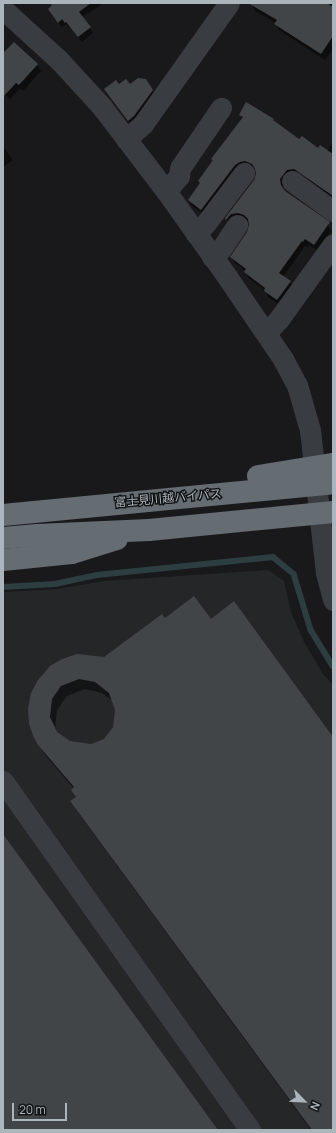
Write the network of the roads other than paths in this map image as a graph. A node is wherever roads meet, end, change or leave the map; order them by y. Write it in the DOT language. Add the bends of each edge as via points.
graph roads {
  1 [pos="229,3"];
  2 [pos="3,10"];
  3 [pos="221,108"];
  4 [pos="126,139"];
  5 [pos="244,173"];
  6 [pos="292,181"];
  7 [pos="166,192"];
  8 [pos="333,211"];
  9 [pos="237,225"];
  10 [pos="196,234"];
  11 [pos="333,244"];
  12 [pos="212,257"];
  13 [pos="266,333"];
  14 [pos="324,475"];
  15 [pos="326,512"];
  16 [pos="3,515"];
  17 [pos="148,530"];
  18 [pos="3,538"];
  19 [pos="3,560"];
  20 [pos="333,600"];
  21 [pos="3,781"];
  22 [pos="250,1130"];
  1 -- 4 [label="street" via="143,124"];
  2 -- 4 [label="street" via="80,81"];
  3 -- 7 [label="street" via="180,168 179,176"];
  4 -- 7 [label="street"];
  5 -- 10 [label="street"];
  6 -- 8 [label="street"];
  7 -- 10 [label="street"];
  9 -- 12 [label="street"];
  10 -- 12 [label="street"];
  11 -- 13 [label="street"];
  12 -- 13 [label="street"];
  13 -- 14 [label="street" via="297,385"];
  14 -- 15 [label="street"];
  14 -- 16 [label="highway, 富士見川越バイパス" via="157,487 121,503"];
  15 -- 17 [label="highway"];
  15 -- 20 [label="street" via="326,573"];
  17 -- 18 [label="highway"];
  17 -- 19 [label="highway" via="72,553"];
  21 -- 22 [label="street"];
}
